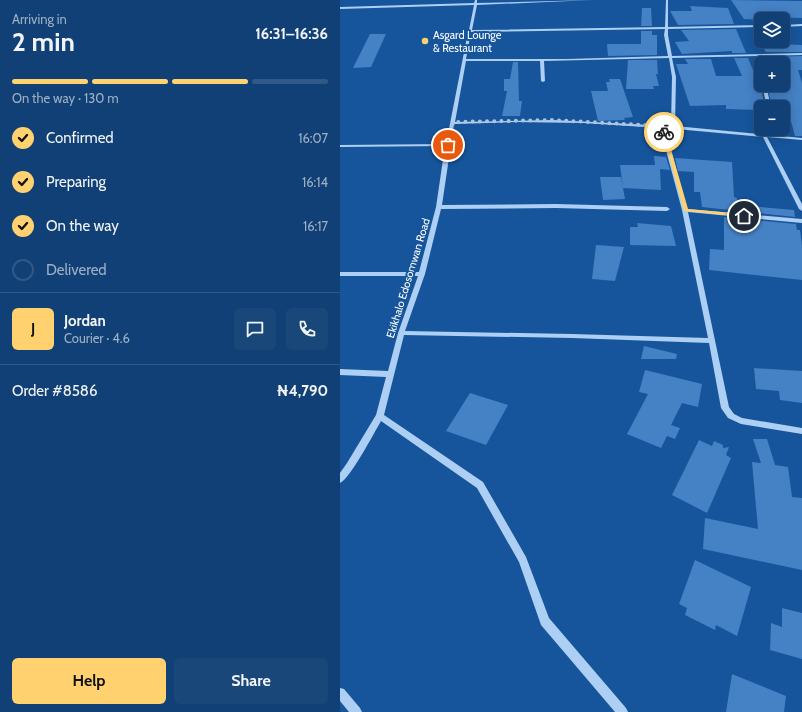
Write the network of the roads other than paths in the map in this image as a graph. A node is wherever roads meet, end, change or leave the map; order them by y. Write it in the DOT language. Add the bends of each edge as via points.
graph roads {
  1 [pos="517,0"];
  2 [pos="591,0"];
  3 [pos="667,0"];
  4 [pos="476,1"];
  5 [pos="340,5"];
  6 [pos="340,8"];
  7 [pos="802,25"];
  8 [pos="754,26"];
  9 [pos="790,26"];
  10 [pos="665,28"];
  11 [pos="469,31"];
  12 [pos="802,54"];
  13 [pos="757,55"];
  14 [pos="670,57"];
  15 [pos="464,60"];
  16 [pos="542,60"];
  17 [pos="543,81"];
  18 [pos="453,122"];
  19 [pos="662,126"];
  20 [pos="673,126"];
  21 [pos="754,134"];
  22 [pos="765,136"];
  23 [pos="773,136"];
  24 [pos="802,139"];
  25 [pos="448,145"];
  26 [pos="340,146"];
  27 [pos="439,207"];
  28 [pos="802,208"];
  29 [pos="667,209"];
  30 [pos="685,210"];
  31 [pos="802,221"];
  32 [pos="340,274"];
  33 [pos="422,274"];
  34 [pos="401,333"];
  35 [pos="712,341"];
  36 [pos="340,372"];
  37 [pos="391,374"];
  38 [pos="380,416"];
  39 [pos="802,430"];
  40 [pos="340,479"];
  41 [pos="340,693"];
  42 [pos="356,712"];
  43 [pos="622,712"];
  1 -- 4 [label="street"];
  2 -- 4 [label="street"];
  3 -- 10 [label="street"];
  4 -- 5 [label="street"];
  4 -- 6 [label="street"];
  4 -- 11 [label="street, Ekikhalo Edosomwan Road"];
  7 -- 9 [label="street"];
  8 -- 10 [label="street"];
  10 -- 11 [label="street"];
  10 -- 14 [label="street"];
  11 -- 15 [label="street, Ekikhalo Edosomwan Road"];
  12 -- 13 [label="street"];
  13 -- 14 [label="street"];
  14 -- 16 [label="street"];
  14 -- 20 [label="street" via="674,77"];
  15 -- 16 [label="street"];
  15 -- 18 [label="street, Ekikhalo Edosomwan Road"];
  16 -- 17 [label="street"];
  18 -- 19 [label="street" via="552,120"];
  18 -- 25 [label="street, Ekikhalo Edosomwan Road"];
  19 -- 20 [label="street"];
  19 -- 30 [label="street"];
  20 -- 21 [label="street"];
  22 -- 28 [label="street"];
  23 -- 24 [label="street"];
  25 -- 26 [label="street"];
  25 -- 27 [label="street, Ekikhalo Edosomwan Road"];
  27 -- 29 [label="street" via="556,206"];
  27 -- 33 [label="street, Ekikhalo Edosomwan Road"];
  30 -- 31 [label="street"];
  30 -- 35 [label="street"];
  32 -- 33 [label="street"];
  33 -- 34 [label="street, Ekikhalo Edosomwan Road"];
  34 -- 35 [label="street"];
  34 -- 37 [label="street, Ekikhalo Edosomwan Road"];
  35 -- 39 [label="street" via="725,408 731,416 746,422"];
  36 -- 37 [label="street"];
  37 -- 38 [label="street, Ekikhalo Edosomwan Road"];
  38 -- 40 [label="street, Ekikhalo Edosomwan Road"];
  38 -- 43 [label="street" via="480,484 522,560 545,621"];
  41 -- 42 [label="street"];
}
